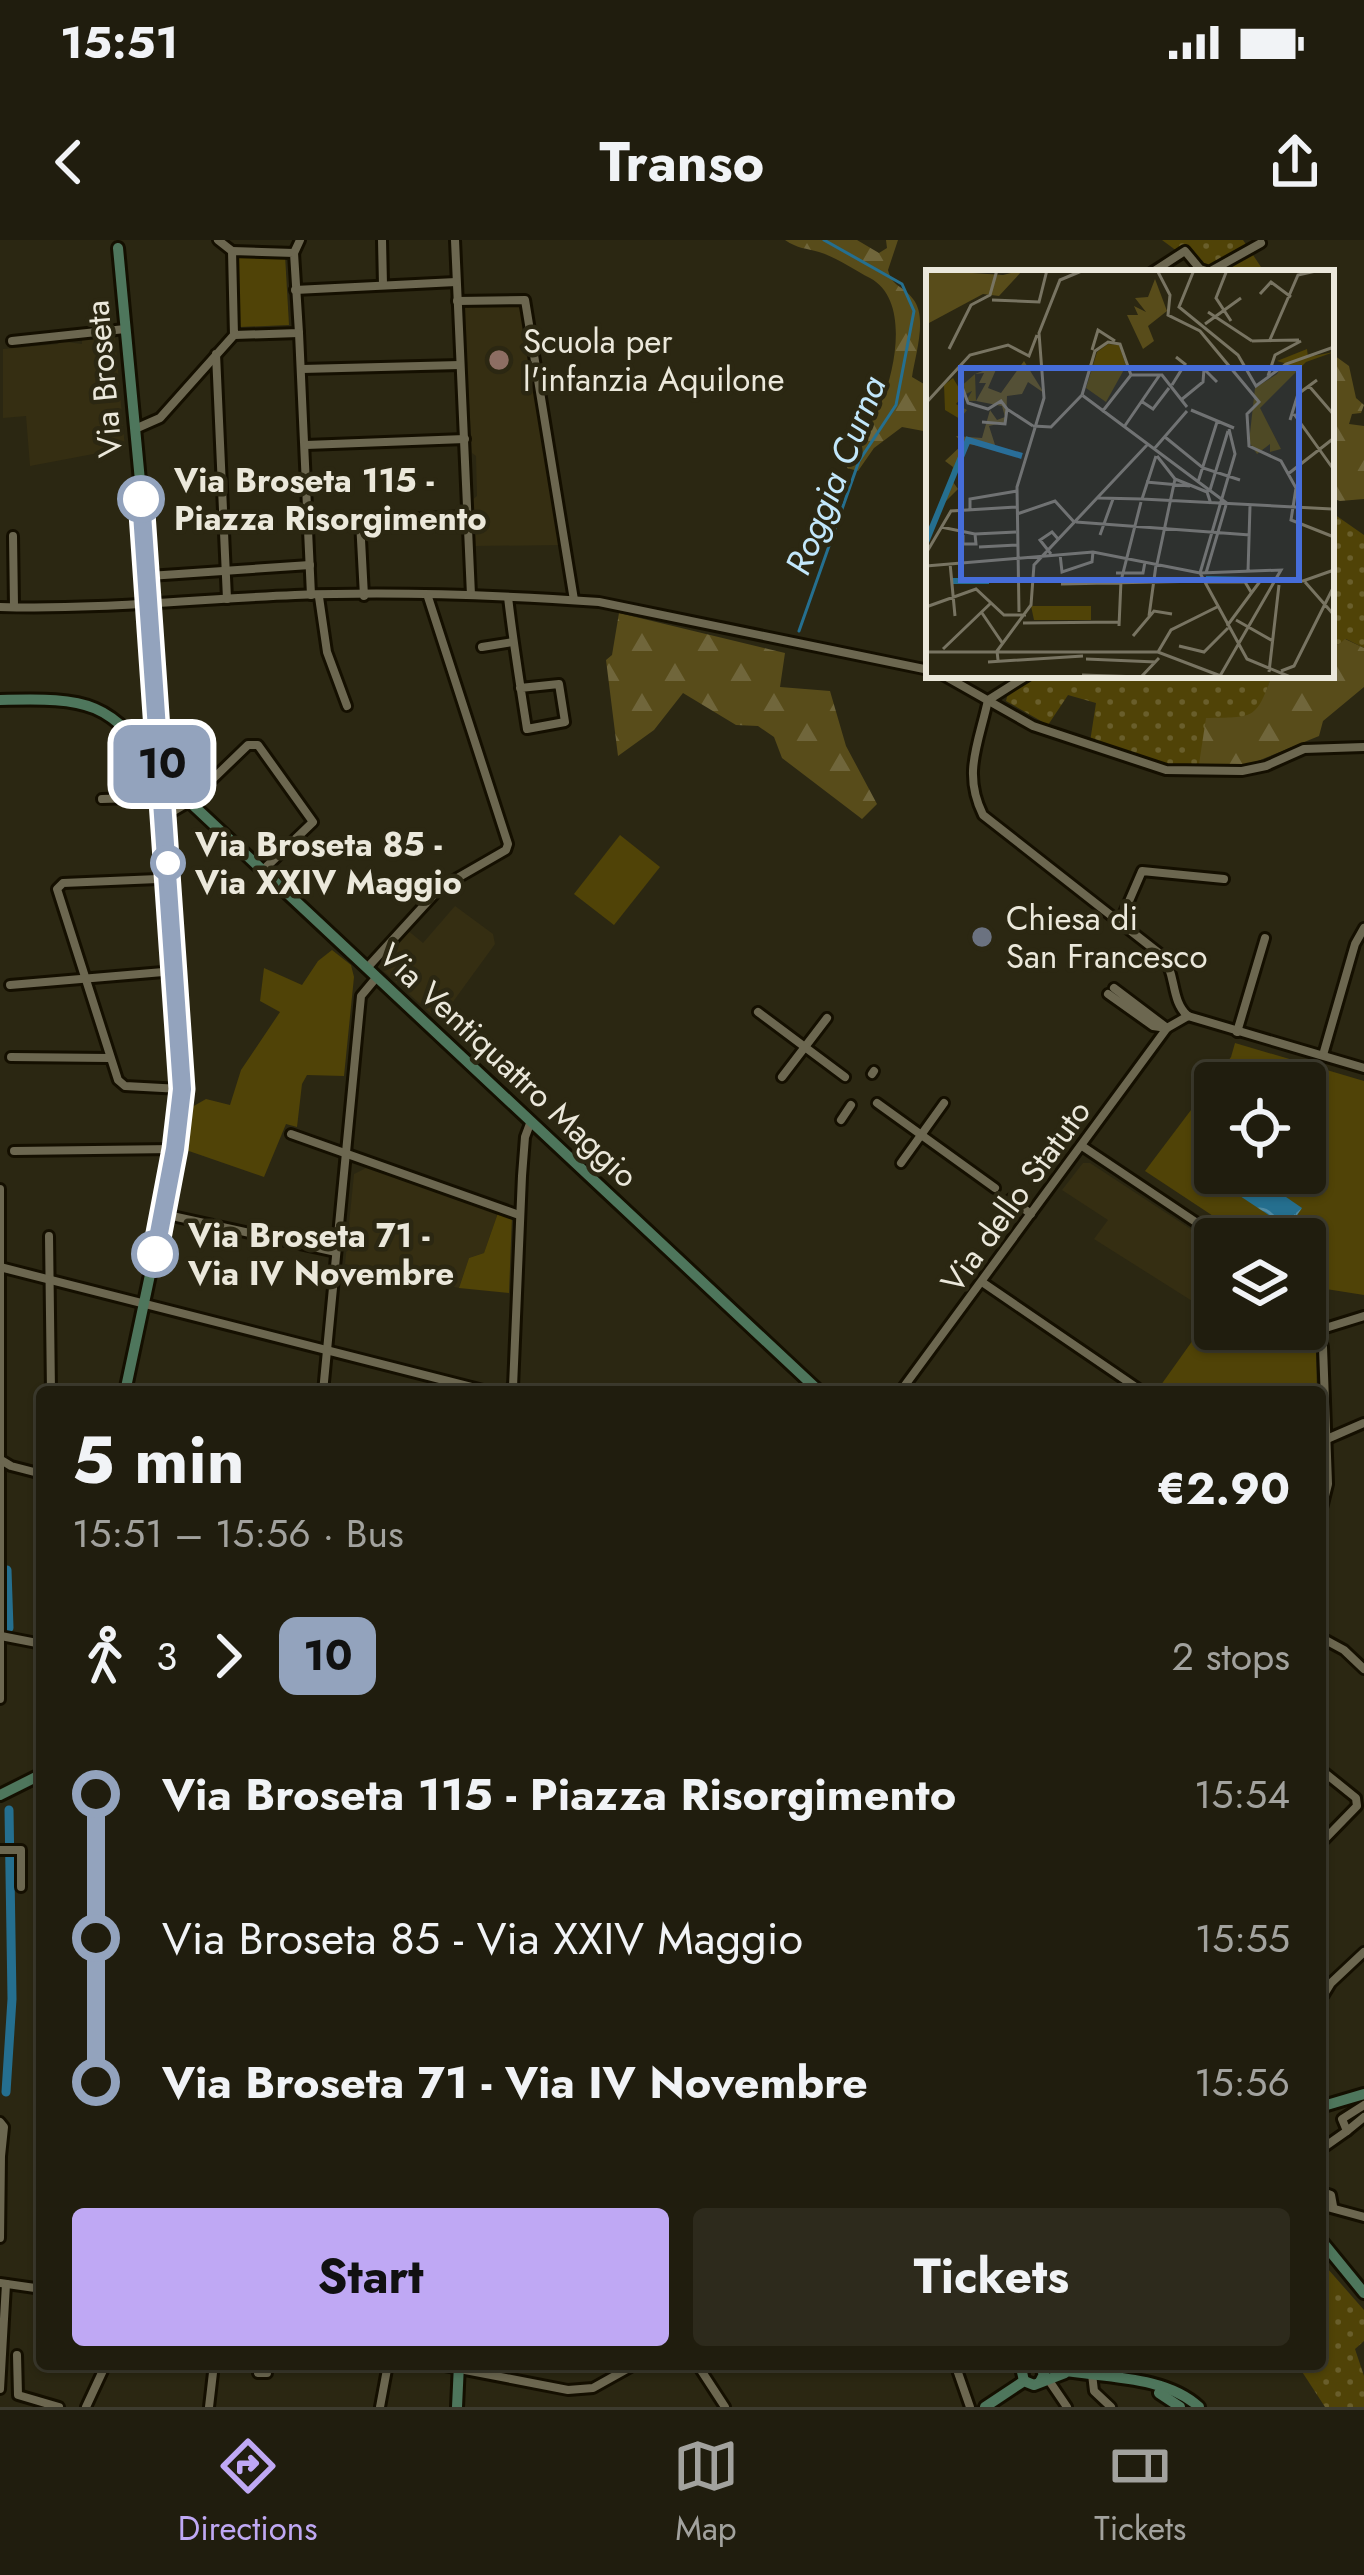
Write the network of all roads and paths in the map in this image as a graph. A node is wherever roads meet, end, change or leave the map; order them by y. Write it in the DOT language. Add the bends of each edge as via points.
graph roads {
  1 [pos="218,240"];
  2 [pos="300,240"];
  3 [pos="382,240"];
  4 [pos="455,240"];
  5 [pos="1261,243"];
  6 [pos="118,244"];
  7 [pos="232,251"];
  8 [pos="293,253"];
  9 [pos="1156,270"];
  10 [pos="1203,270"];
  11 [pos="1213,270"];
  12 [pos="456,282"];
  13 [pos="382,286"];
  14 [pos="296,290"];
  15 [pos="457,301"];
  16 [pos="125,329"];
  17 [pos="299,333"];
  18 [pos="234,334"];
  19 [pos="12,340"];
  20 [pos="216,353"];
  21 [pos="460,365"];
  22 [pos="302,369"];
  23 [pos="135,429"];
  24 [pos="465,439"];
  25 [pos="306,446"];
  26 [pos="468,516"];
  27 [pos="360,521"];
  28 [pos="309,524"];
  29 [pos="13,536"];
  30 [pos="310,565"];
  31 [pos="225,570"];
  32 [pos="149,576"];
  33 [pos="471,595"];
  34 [pos="315,596"];
  35 [pos="364,596"];
  36 [pos="428,597"];
  37 [pos="508,597"];
  38 [pos="226,599"];
  39 [pos="574,600"];
  40 [pos="151,603"];
  41 [pos="0,607"];
  42 [pos="14,607"];
  43 [pos="513,642"];
  44 [pos="482,647"];
  45 [pos="926,669"];
  46 [pos="948,678"];
  47 [pos="1023,678"];
  48 [pos="520,688"];
  49 [pos="0,700"];
  50 [pos="988,700"];
  51 [pos="347,706"];
  52 [pos="160,728"];
  53 [pos="131,738"];
  54 [pos="1364,747"];
  55 [pos="163,777"];
  56 [pos="164,797"];
  57 [pos="102,799"];
  58 [pos="189,802"];
  59 [pos="165,816"];
  60 [pos="262,872"];
  61 [pos="169,874"];
  62 [pos="1224,879"];
  63 [pos="1120,922"];
  64 [pos="1364,928"];
  65 [pos="1265,938"];
  66 [pos="176,971"];
  67 [pos="371,974"];
  68 [pos="85,977"];
  69 [pos="10,985"];
  70 [pos="1111,991"];
  71 [pos="758,1012"];
  72 [pos="1188,1016"];
  73 [pos="826,1018"];
  74 [pos="1167,1028"];
  75 [pos="1238,1032"];
  76 [pos="805,1047"];
  77 [pos="1323,1055"];
  78 [pos="11,1057"];
  79 [pos="110,1058"];
  80 [pos="1364,1068"];
  81 [pos="782,1077"];
  82 [pos="845,1077"];
  83 [pos="182,1089"];
  84 [pos="877,1103"];
  85 [pos="944,1103"];
  86 [pos="851,1106"];
  87 [pos="841,1120"];
  88 [pos="531,1121"];
  89 [pos="291,1134"];
  90 [pos="920,1135"];
  91 [pos="1082,1147"];
  92 [pos="175,1149"];
  93 [pos="14,1151"];
  94 [pos="346,1154"];
  95 [pos="901,1163"];
  96 [pos="995,1188"];
  97 [pos="0,1189"];
  98 [pos="520,1197"];
  99 [pos="1011,1199"];
  100 [pos="492,1204"];
  101 [pos="163,1214"];
  102 [pos="1031,1214"];
  103 [pos="519,1215"];
  104 [pos="1194,1221"];
  105 [pos="49,1236"];
  106 [pos="336,1252"];
  107 [pos="0,1267"];
  108 [pos="49,1282"];
  109 [pos="982,1282"];
  110 [pos="144,1304"];
  111 [pos="1364,1316"];
  112 [pos="1326,1328"];
  113 [pos="1320,1350"];
  114 [pos="326,1352"];
  115 [pos="51,1386"];
  116 [pos="126,1386"];
  117 [pos="323,1386"];
  118 [pos="466,1386"];
  119 [pos="517,1386"];
  120 [pos="814,1386"];
  121 [pos="904,1386"];
  122 [pos="1135,1386"];
  123 [pos="1323,1386"];
  124 [pos="1364,1424"];
  125 [pos="1326,1439"];
  126 [pos="1,1460"];
  127 [pos="36,1472"];
  128 [pos="1326,1492"];
  129 [pos="1,1636"];
  130 [pos="1326,1640"];
  131 [pos="36,1643"];
  132 [pos="1364,1669"];
  133 [pos="0,1699"];
  134 [pos="1326,1773"];
  135 [pos="36,1777"];
  136 [pos="1360,1794"];
  137 [pos="0,1795"];
  138 [pos="1326,1839"];
  139 [pos="2,1850"];
  140 [pos="21,1887"];
  141 [pos="1364,1952"];
  142 [pos="1326,1991"];
  143 [pos="1364,2094"];
  144 [pos="1326,2105"];
  145 [pos="1364,2105"];
  146 [pos="1364,2117"];
  147 [pos="0,2122"];
  148 [pos="1346,2132"];
  149 [pos="1326,2146"];
  150 [pos="0,2164"];
  151 [pos="1326,2193"];
  152 [pos="1326,2205"];
  153 [pos="1333,2206"];
  154 [pos="1364,2216"];
  155 [pos="0,2238"];
  156 [pos="1326,2246"];
  157 [pos="8,2284"];
  158 [pos="1364,2293"];
  159 [pos="17,2355"];
  160 [pos="103,2370"];
  161 [pos="213,2370"];
  162 [pos="387,2370"];
  163 [pos="459,2370"];
  164 [pos="473,2370"];
  165 [pos="625,2370"];
  166 [pos="701,2370"];
  167 [pos="957,2370"];
  168 [pos="1028,2370"];
  169 [pos="1032,2370"];
  170 [pos="1048,2370"];
  171 [pos="1065,2373"];
  172 [pos="1092,2373"];
  173 [pos="1044,2381"];
  174 [pos="1146,2385"];
  175 [pos="0,2389"];
  176 [pos="59,2407"];
  177 [pos="86,2407"];
  178 [pos="209,2407"];
  179 [pos="380,2407"];
  180 [pos="457,2407"];
  181 [pos="725,2407"];
  182 [pos="970,2407"];
  183 [pos="985,2407"];
  184 [pos="1067,2407"];
  185 [pos="1111,2407"];
  186 [pos="1180,2407"];
  187 [pos="1199,2407"];
  1 -- 7 [label="street"];
  2 -- 8 [label="street"];
  3 -- 13 [label="street"];
  4 -- 12 [label="street"];
  5 -- 11 [label="street"];
  6 -- 16 [label="street, Via Broseta"];
  7 -- 8 [label="street"];
  7 -- 18 [label="street"];
  8 -- 14 [label="street"];
  9 -- 10 [label="street" via="1185,251"];
  12 -- 13 [label="street"];
  12 -- 15 [label="street"];
  13 -- 14 [label="street"];
  14 -- 17 [label="street"];
  15 -- 21 [label="street"];
  15 -- 39 [label="street" via="525,300"];
  16 -- 19 [label="street"];
  16 -- 23 [label="street, Via Broseta"];
  17 -- 18 [label="street"];
  17 -- 22 [label="street"];
  18 -- 20 [label="street"];
  20 -- 23 [label="street" via="160,418"];
  20 -- 31 [label="street"];
  21 -- 22 [label="street"];
  21 -- 24 [label="street"];
  22 -- 25 [label="street"];
  23 -- 32 [label="street, Via Broseta"];
  24 -- 25 [label="street"];
  24 -- 26 [label="street"];
  25 -- 28 [label="street"];
  26 -- 27 [label="street"];
  26 -- 33 [label="street"];
  27 -- 28 [label="street"];
  27 -- 35 [label="street"];
  28 -- 30 [label="street"];
  29 -- 42 [label="street"];
  30 -- 31 [label="street"];
  30 -- 34 [label="street"];
  31 -- 32 [label="street"];
  31 -- 38 [label="street"];
  32 -- 40 [label="street, Via Broseta"];
  33 -- 36 [label="street"];
  33 -- 37 [label="street"];
  34 -- 35 [label="street"];
  34 -- 38 [label="street"];
  34 -- 51 [label="street"];
  35 -- 36 [label="street"];
  36 -- 67 [label="street" via="508,844 440,888"];
  37 -- 39 [label="street"];
  37 -- 43 [label="street"];
  38 -- 40 [label="street"];
  39 -- 45 [label="street"];
  40 -- 42 [label="street"];
  40 -- 52 [label="street, Via Broseta"];
  41 -- 42 [label="street"];
  43 -- 44 [label="street"];
  43 -- 48 [label="street"];
  46 -- 50 [label="street"];
  47 -- 50 [label="street"];
  48 -- 48 [label="street" via="527,729 566,722 559,684"];
  49 -- 53 [label="street, Via Ventiquattro Maggio" via="89,703"];
  50 -- 54 [label="street" via="1085,746 1186,772 1266,766 1304,749"];
  50 -- 63 [label="street" via="971,760 983,815"];
  52 -- 53 [label="street" via="146,740"];
  52 -- 55 [label="street, Via Broseta"];
  53 -- 55 [label="street, Via Ventiquattro Maggio"];
  55 -- 56 [label="street, Via Broseta"];
  55 -- 58 [label="street, Via Ventiquattro Maggio"];
  56 -- 57 [label="street"];
  56 -- 59 [label="street, Via Broseta"];
  58 -- 59 [label="street"];
  58 -- 60 [label="street, Via Ventiquattro Maggio"];
  58 -- 60 [label="street" via="248,745 258,746 313,822"];
  59 -- 61 [label="street, Via Broseta"];
  60 -- 67 [label="street, Via Ventiquattro Maggio"];
  61 -- 66 [label="street, Via Broseta"];
  61 -- 68 [label="street" via="57,889"];
  62 -- 63 [label="street" via="1142,871"];
  63 -- 72 [label="street" via="1164,957"];
  64 -- 77 [label="street"];
  65 -- 75 [label="street"];
  66 -- 68 [label="street"];
  66 -- 83 [label="street, Via Broseta"];
  67 -- 88 [label="street, Via Ventiquattro Maggio"];
  67 -- 94 [label="street" via="361,996"];
  68 -- 69 [label="street"];
  68 -- 79 [label="street"];
  70 -- 74 [label="street"];
  71 -- 76 [label="street"];
  72 -- 74 [label="street, Via dello Statuto"];
  72 -- 75 [label="street"];
  73 -- 76 [label="street"];
  74 -- 91 [label="street, Via dello Statuto"];
  75 -- 77 [label="street"];
  76 -- 81 [label="street"];
  76 -- 82 [label="street"];
  77 -- 80 [label="street"];
  78 -- 79 [label="street"];
  79 -- 83 [label="street" via="122,1085"];
  83 -- 92 [label="street, Via Broseta"];
  84 -- 90 [label="street"];
  85 -- 90 [label="street"];
  86 -- 87 [label="street"];
  88 -- 98 [label="street"];
  88 -- 120 [label="street, Via Ventiquattro Maggio"];
  89 -- 94 [label="street"];
  90 -- 95 [label="street"];
  90 -- 96 [label="street"];
  91 -- 102 [label="street, Via dello Statuto"];
  91 -- 104 [label="street"];
  92 -- 93 [label="street"];
  92 -- 101 [label="street, Via Broseta"];
  94 -- 100 [label="street"];
  94 -- 106 [label="street"];
  97 -- 107 [label="street"];
  98 -- 100 [label="street"];
  98 -- 103 [label="street"];
  99 -- 102 [label="street"];
  100 -- 103 [label="street"];
  101 -- 106 [label="street"];
  101 -- 110 [label="street, Via Broseta"];
  102 -- 109 [label="street, Via dello Statuto"];
  103 -- 119 [label="street"];
  105 -- 108 [label="street"];
  106 -- 114 [label="street"];
  107 -- 108 [label="street"];
  107 -- 126 [label="street"];
  108 -- 110 [label="street"];
  108 -- 115 [label="street"];
  109 -- 121 [label="street, Via dello Statuto"];
  109 -- 122 [label="street"];
  110 -- 114 [label="street"];
  110 -- 116 [label="street, Via Broseta"];
  111 -- 112 [label="street"];
  113 -- 123 [label="street"];
  114 -- 117 [label="street"];
  114 -- 118 [label="street"];
  124 -- 125 [label="street"];
  125 -- 128 [label="street"];
  126 -- 127 [label="street"];
  126 -- 129 [label="street"];
  129 -- 131 [label="street"];
  129 -- 133 [label="street"];
  130 -- 132 [label="street"];
  134 -- 136 [label="street"];
  135 -- 137 [label="street"];
  136 -- 138 [label="street" via="1354,1813"];
  139 -- 140 [label="street" via="21,1850"];
  141 -- 142 [label="street"];
  143 -- 144 [label="street"];
  145 -- 148 [label="street" via="1342,2120"];
  146 -- 148 [label="street"];
  147 -- 150 [label="street"];
  148 -- 149 [label="street"];
  150 -- 155 [label="street"];
  151 -- 153 [label="street"];
  152 -- 153 [label="street"];
  153 -- 154 [label="street"];
  156 -- 158 [label="street"];
  157 -- 175 [label="street"];
  159 -- 176 [label="street" via="18,2395"];
  160 -- 177 [label="street"];
  161 -- 178 [label="street"];
  162 -- 179 [label="street"];
  163 -- 180 [label="street"];
  164 -- 165 [label="street" via="568,2390 593,2388"];
  166 -- 181 [label="street"];
  167 -- 182 [label="street"];
  168 -- 183 [label="street"];
  169 -- 173 [label="street" via="1032,2385"];
  170 -- 171 [label="street"];
  171 -- 172 [label="street"];
  171 -- 173 [label="street"];
  172 -- 174 [label="street"];
  172 -- 185 [label="street" via="1094,2390"];
  173 -- 184 [label="street"];
  174 -- 186 [label="street"];
  174 -- 187 [label="street"];
}
